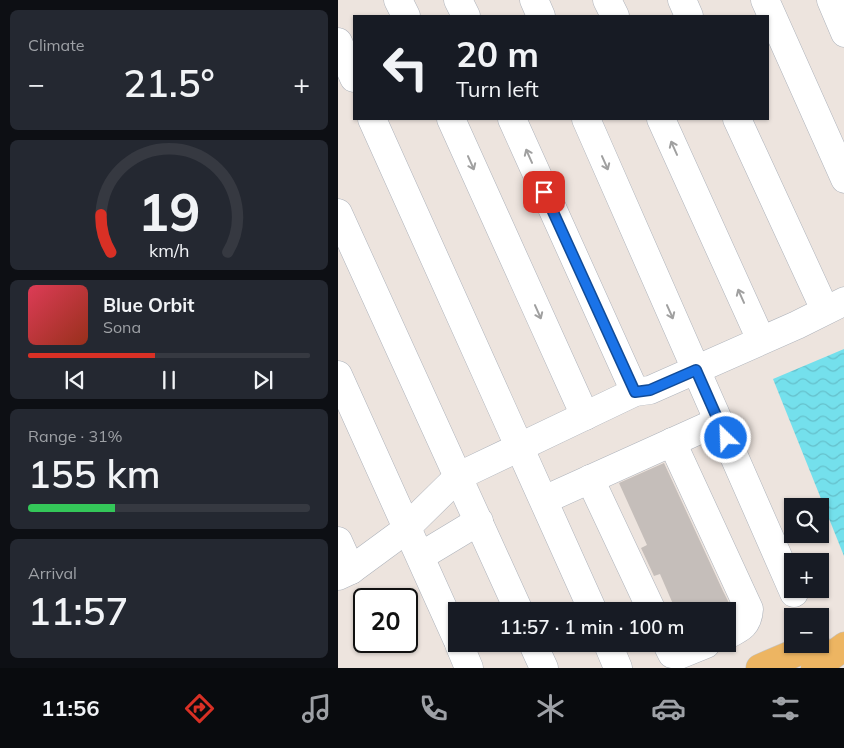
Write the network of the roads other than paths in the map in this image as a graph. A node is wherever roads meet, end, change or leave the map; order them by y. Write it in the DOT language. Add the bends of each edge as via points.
graph roads {
  1 [pos="398,0"];
  2 [pos="458,0"];
  3 [pos="534,0"];
  4 [pos="607,0"];
  5 [pos="682,0"];
  6 [pos="765,0"];
  7 [pos="831,0"];
  8 [pos="406,15"];
  9 [pos="466,15"];
  10 [pos="541,15"];
  11 [pos="614,15"];
  12 [pos="689,15"];
  13 [pos="844,33"];
  14 [pos="338,42"];
  15 [pos="353,76"];
  16 [pos="372,120"];
  17 [pos="452,120"];
  18 [pos="512,120"];
  19 [pos="586,120"];
  20 [pos="661,120"];
  21 [pos="738,120"];
  22 [pos="844,179"];
  23 [pos="338,212"];
  24 [pos="835,306"];
  25 [pos="761,340"];
  26 [pos="696,370"];
  27 [pos="338,375"];
  28 [pos="635,392"];
  29 [pos="585,416"];
  30 [pos="719,421"];
  31 [pos="672,442"];
  32 [pos="520,447"];
  33 [pos="459,476"];
  34 [pos="590,479"];
  35 [pos="544,500"];
  36 [pos="479,521"];
  37 [pos="408,526"];
  38 [pos="338,541"];
  39 [pos="421,556"];
  40 [pos="784,570"];
  41 [pos="345,573"];
  42 [pos="515,602"];
  43 [pos="589,602"];
  44 [pos="648,602"];
  45 [pos="448,618"];
  46 [pos="736,631"];
  47 [pos="844,631"];
  48 [pos="829,638"];
  49 [pos="844,646"];
  50 [pos="463,652"];
  51 [pos="537,652"];
  52 [pos="611,652"];
  53 [pos="671,652"];
  54 [pos="686,652"];
  55 [pos="795,653"];
  56 [pos="470,668"];
  57 [pos="544,668"];
  58 [pos="618,668"];
  59 [pos="760,668"];
  60 [pos="815,668"];
  1 -- 8 [label="lane"];
  2 -- 9 [label="lane"];
  3 -- 10 [label="lane"];
  4 -- 11 [label="lane"];
  5 -- 12 [label="lane"];
  6 -- 22 [label="lane"];
  7 -- 13 [label="lane"];
  14 -- 15 [label="lane"];
  16 -- 32 [label="lane"];
  17 -- 29 [label="lane, one-way"];
  28 -- 18 [label="lane, one-way"];
  19 -- 26 [label="lane, one-way"];
  25 -- 20 [label="lane, one-way"];
  21 -- 24 [label="lane"];
  23 -- 33 [label="lane"];
  24 -- 25 [label="lane"];
  25 -- 26 [label="lane"];
  26 -- 28 [label="lane" via="650,390"];
  26 -- 30 [label="lane"];
  27 -- 37 [label="lane"];
  28 -- 29 [label="lane"];
  29 -- 32 [label="lane"];
  30 -- 31 [label="lane"];
  30 -- 40 [label="lane"];
  31 -- 34 [label="lane"];
  31 -- 46 [label="lane" via="749,609 748,621"];
  32 -- 33 [label="lane"];
  32 -- 35 [label="lane"];
  33 -- 36 [label="lane"];
  33 -- 37 [label="lane"];
  34 -- 35 [label="lane"];
  34 -- 44 [label="lane"];
  35 -- 43 [label="lane"];
  36 -- 39 [label="lane"];
  36 -- 42 [label="lane"];
  37 -- 39 [label="lane"];
  37 -- 41 [label="lane"];
  38 -- 41 [label="lane"];
  39 -- 45 [label="lane"];
  47 -- 48 [label="main road"];
  49 -- 60 [label="main road"];
  50 -- 56 [label="lane"];
  51 -- 57 [label="lane"];
  52 -- 58 [label="lane"];
  53 -- 54 [label="lane" via="679,655"];
  55 -- 59 [label="main road"];
}
